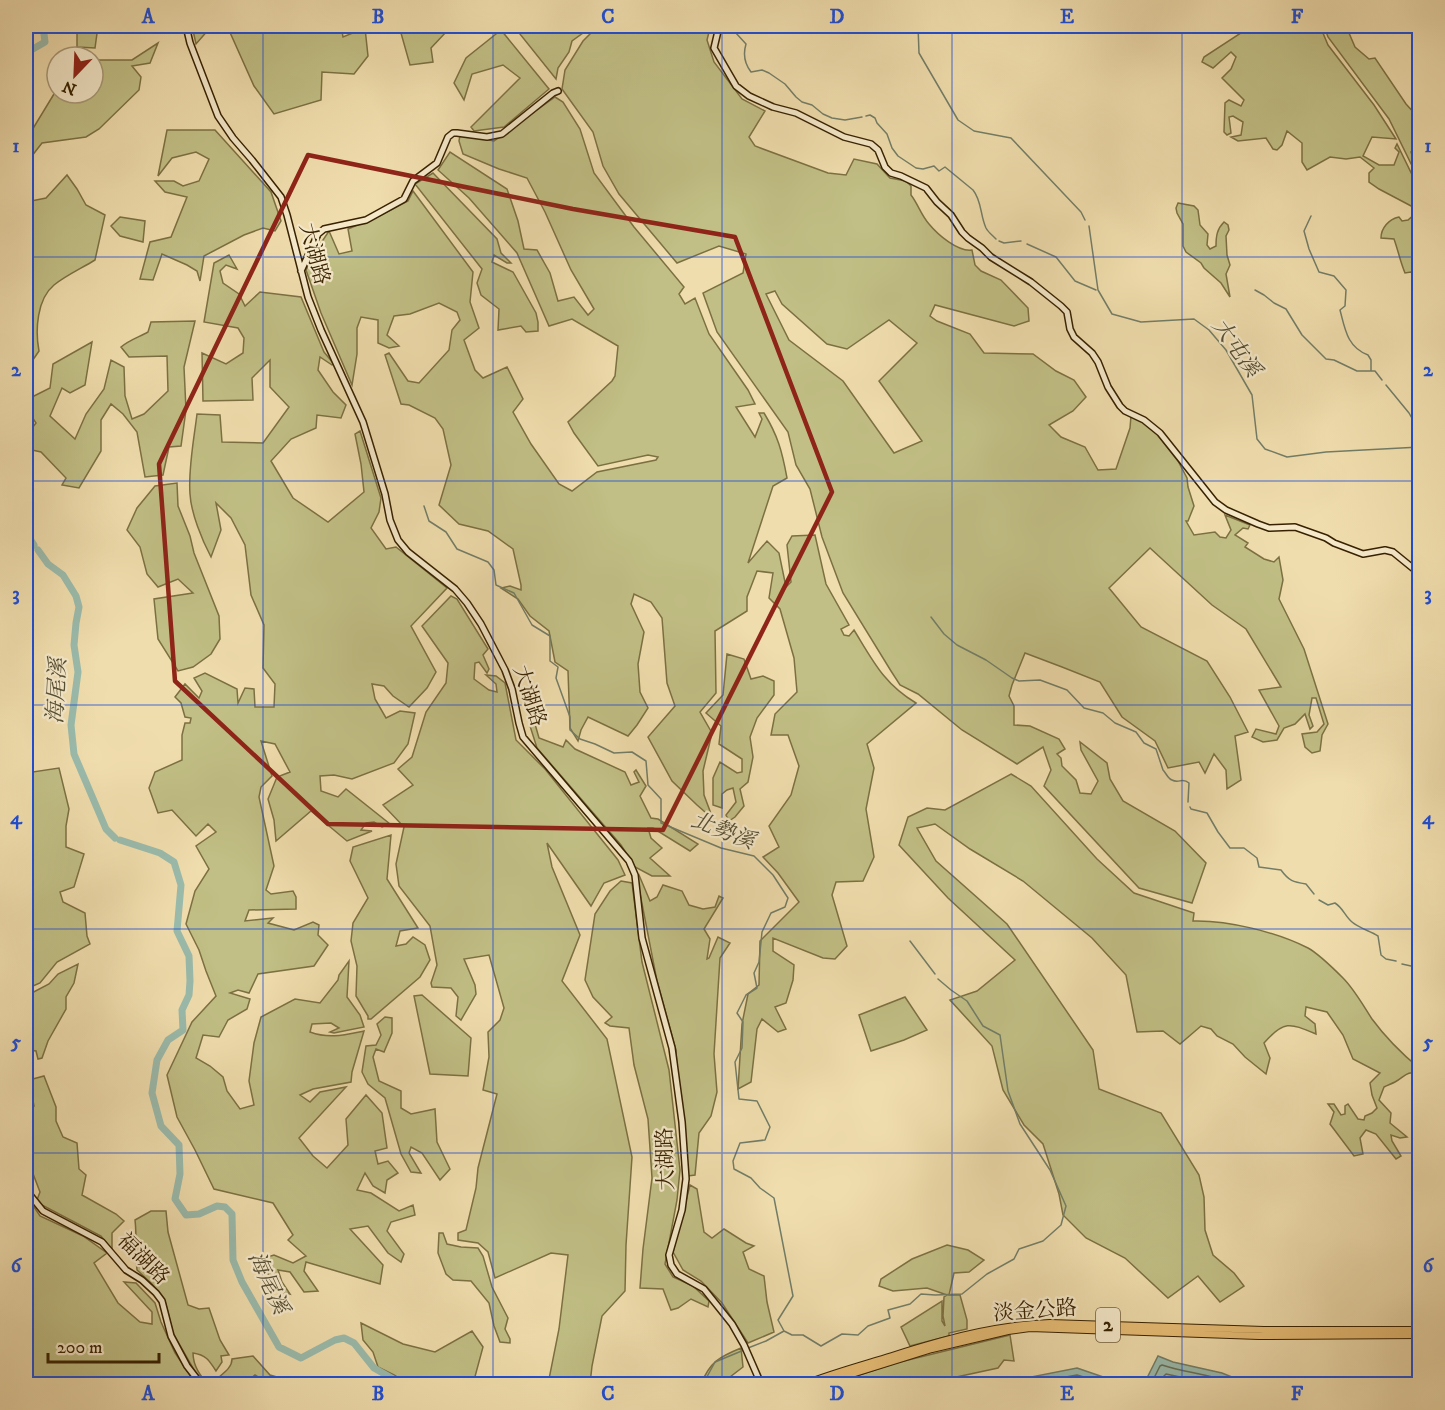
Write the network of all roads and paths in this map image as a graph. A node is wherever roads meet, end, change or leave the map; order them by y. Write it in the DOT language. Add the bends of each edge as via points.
graph roads {
  1 [pos="186,26"];
  2 [pos="717,26"];
  3 [pos="558,91"];
  4 [pos="302,271"];
  5 [pos="1419,574"];
  6 [pos="26,1190"];
  7 [pos="1419,1330"];
  8 [pos="1419,1335"];
  9 [pos="201,1384"];
  10 [pos="761,1384"];
  11 [pos="804,1384"];
  12 [pos="820,1384"];
  1 -- 4 [label="street, 大湖路" via="218,116 281,197"];
  2 -- 5 [label="street" via="714,48 736,86 773,107 796,113 843,137 871,144 891,173 926,188 968,238 1067,312 1074,337 1098,362 1120,406 1160,433 1215,502 1269,528 1295,527 1363,554 1393,552"];
  3 -- 4 [label="street" via="502,134 487,137 453,133 437,163 413,181 404,199 366,220 324,229 318,234"];
  4 -- 10 [label="street, 大湖路" via="321,330 363,422 398,540 467,603 505,670 523,737 629,861 635,875 642,938 672,1048 682,1122 686,1179 669,1255 671,1265 677,1274 704,1289 732,1324"];
  6 -- 9 [label="street, 福湖路" via="43,1212 102,1242 126,1270 156,1293 162,1301 171,1336"];
  7 -- 11 [label="main road, 淡金公路 / 2" via="1031,1323 918,1347"];
  8 -- 12 [label="main road, 淡金公路 / 2" via="1259,1336 1030,1328 932,1349"];
}
